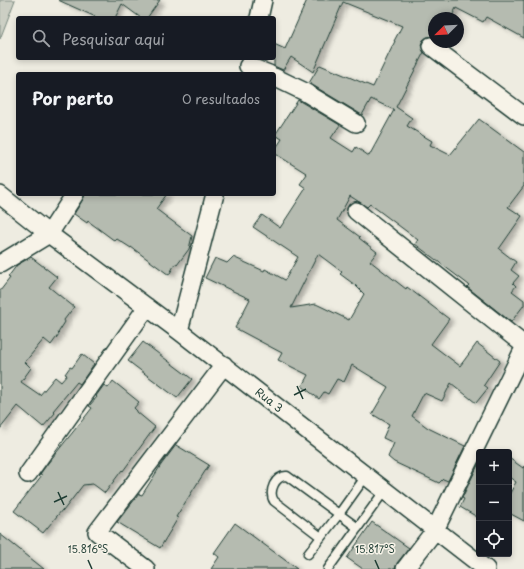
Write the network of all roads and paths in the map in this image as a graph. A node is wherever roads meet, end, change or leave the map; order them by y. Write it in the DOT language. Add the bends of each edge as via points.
graph roads {
  1 [pos="263,0"];
  2 [pos="259,16"];
  3 [pos="434,48"];
  4 [pos="248,66"];
  5 [pos="264,72"];
  6 [pos="276,78"];
  7 [pos="524,116"];
  8 [pos="356,123"];
  9 [pos="0,195"];
  10 [pos="74,196"];
  11 [pos="213,196"];
  12 [pos="356,210"];
  13 [pos="49,234"];
  14 [pos="0,264"];
  15 [pos="147,307"];
  16 [pos="179,331"];
  17 [pos="524,347"];
  18 [pos="224,365"];
  19 [pos="28,474"];
  20 [pos="366,476"];
  21 [pos="385,490"];
  22 [pos="339,514"];
  23 [pos="358,528"];
  24 [pos="435,530"];
  25 [pos="321,537"];
  26 [pos="308,554"];
  27 [pos="146,569"];
  28 [pos="328,569"];
  29 [pos="405,569"];
  30 [pos="486,569"];
  1 -- 2 [label="street"];
  3 -- 7 [label="street"];
  4 -- 5 [label="street"];
  6 -- 8 [label="street"];
  9 -- 13 [label="street, Rua 3"];
  10 -- 13 [label="street"];
  11 -- 16 [label="street"];
  12 -- 17 [label="street"];
  13 -- 14 [label="street"];
  13 -- 15 [label="street, Rua 3"];
  15 -- 16 [label="street, Rua 3"];
  15 -- 19 [label="street"];
  16 -- 18 [label="street, Rua 3"];
  17 -- 24 [label="street"];
  18 -- 20 [label="street, Rua 3"];
  18 -- 27 [label="street" via="97,532"];
  20 -- 21 [label="street, Rua 3"];
  20 -- 22 [label="lane"];
  21 -- 23 [label="lane"];
  21 -- 24 [label="street, Rua 3"];
  22 -- 23 [label="lane"];
  22 -- 25 [label="lane"];
  22 -- 25 [label="lane" via="287,476 279,478 271,492 274,501"];
  23 -- 28 [label="lane"];
  24 -- 29 [label="street"];
  24 -- 30 [label="street, Rua 3"];
  25 -- 26 [label="lane"];
}
